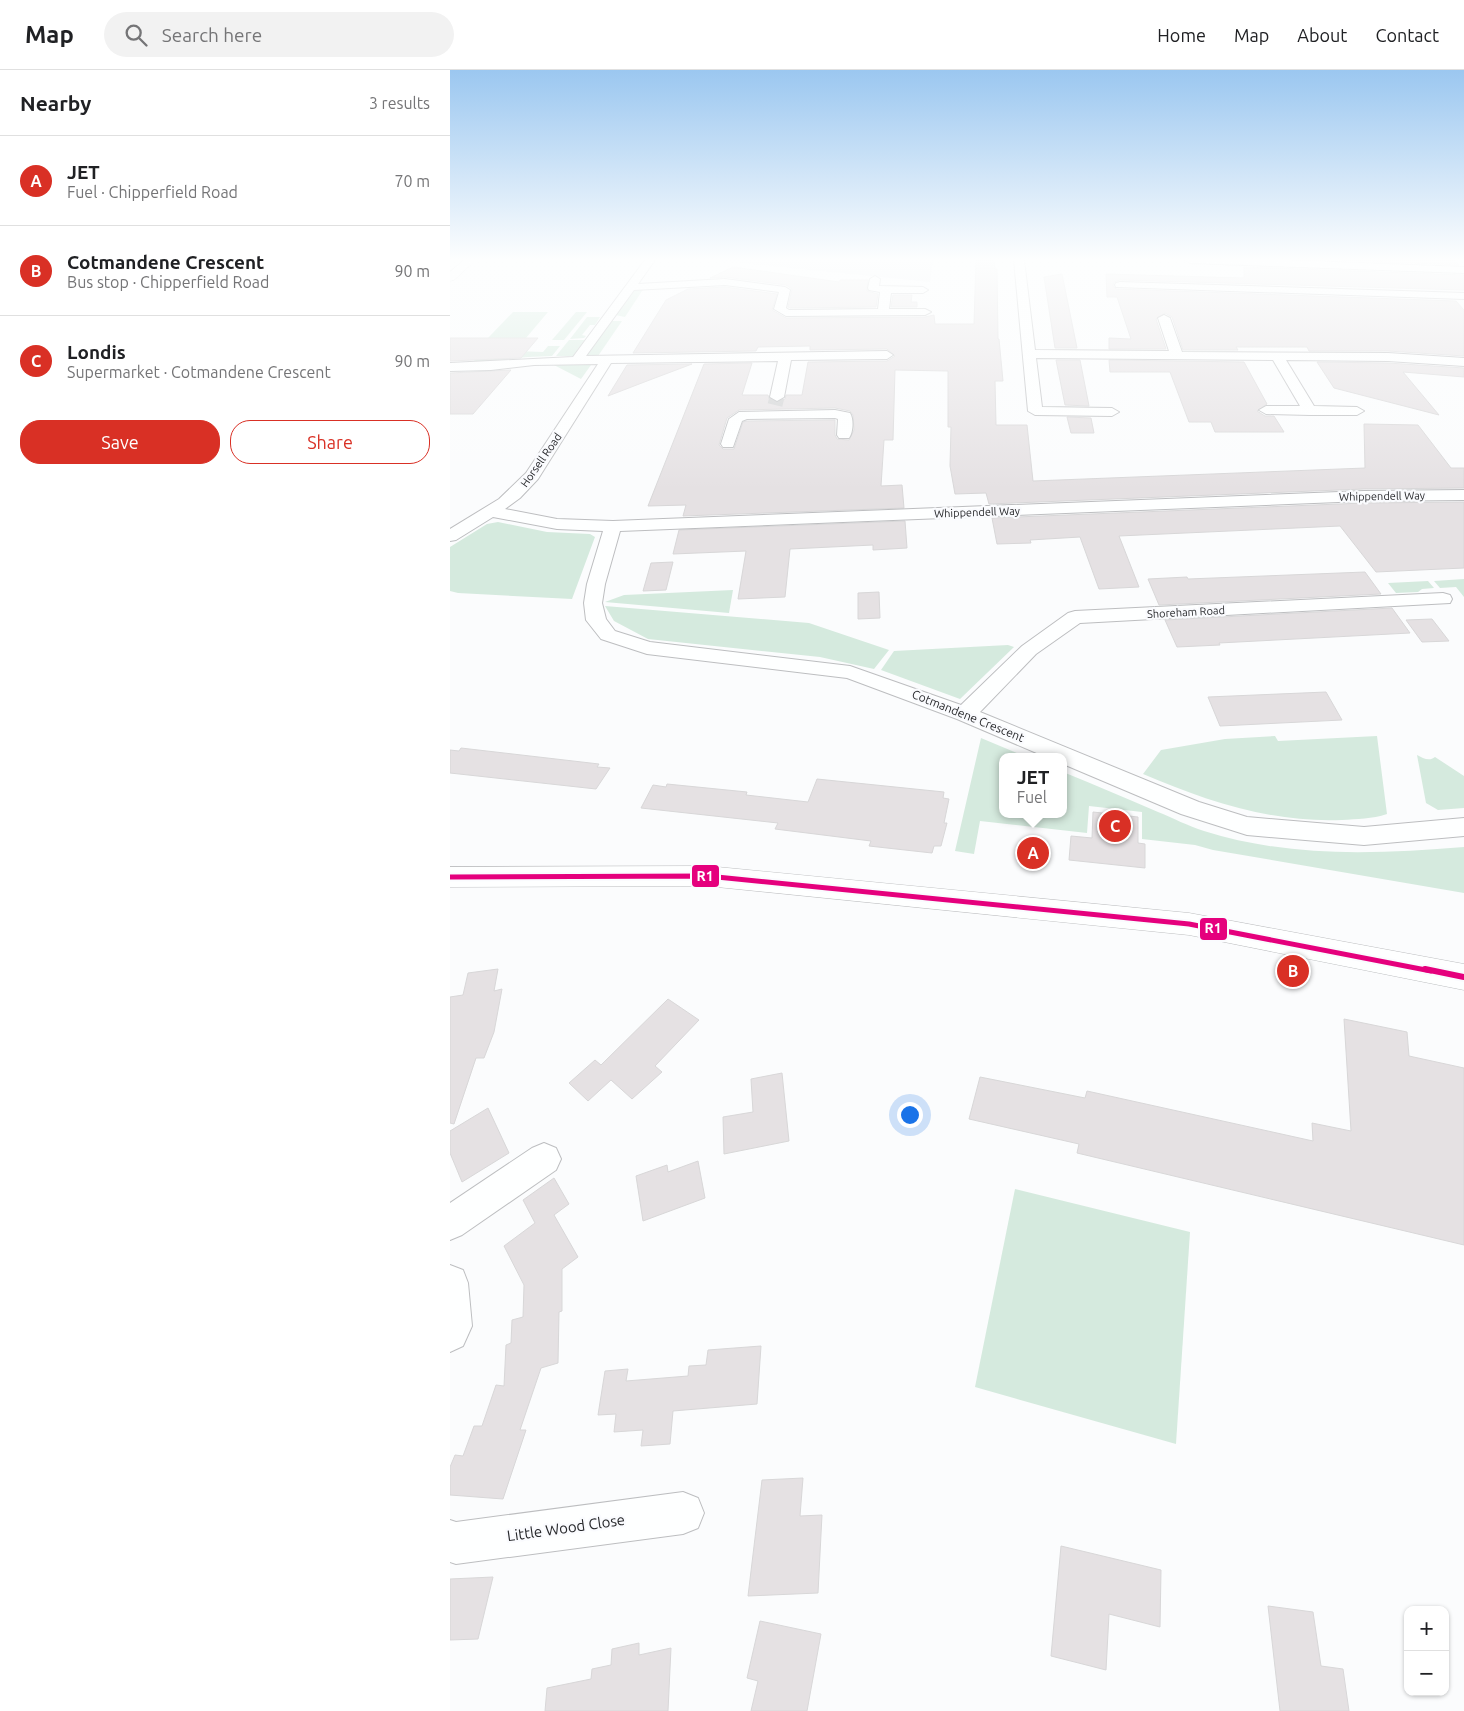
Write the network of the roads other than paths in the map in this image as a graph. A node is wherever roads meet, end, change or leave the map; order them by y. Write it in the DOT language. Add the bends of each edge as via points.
graph roads {
  1 [pos="594,337"];
  2 [pos="1027,337"];
  3 [pos="1171,337"];
  4 [pos="1029,354"];
  5 [pos="887,355"];
  6 [pos="1177,355"];
  7 [pos="1277,356"];
  8 [pos="785,357"];
  9 [pos="577,360"];
  10 [pos="607,360"];
  11 [pos="1464,362"];
  12 [pos="450,367"];
  13 [pos="775,406"];
  14 [pos="1266,410"];
  15 [pos="1310,411"];
  16 [pos="1357,411"];
  17 [pos="1112,412"];
  18 [pos="844,435"];
  19 [pos="728,444"];
  20 [pos="1464,495"];
  21 [pos="491,512"];
  22 [pos="613,526"];
  23 [pos="450,536"];
  24 [pos="1443,599"];
  25 [pos="965,714"];
  26 [pos="1058,753"];
  27 [pos="1067,757"];
  28 [pos="1464,827"];
  29 [pos="450,877"];
  30 [pos="1464,977"];
  31 [pos="544,1159"];
  32 [pos="450,1223"];
  33 [pos="450,1283"];
  34 [pos="450,1333"];
  35 [pos="683,1513"];
  36 [pos="450,1541"];
  1 -- 9 [label="street"];
  2 -- 4 [label="street"];
  3 -- 6 [label="street"];
  4 -- 6 [label="street"];
  4 -- 17 [label="street" via="1035,411"];
  5 -- 8 [label="street"];
  6 -- 7 [label="street"];
  7 -- 11 [label="street" via="1388,356"];
  7 -- 15 [label="street"];
  8 -- 10 [label="street"];
  8 -- 13 [label="street"];
  9 -- 10 [label="street"];
  9 -- 12 [label="street"];
  10 -- 21 [label="street, Horsell Road" via="523,488"];
  13 -- 18 [label="street" via="845,416"];
  13 -- 19 [label="street" via="736,419"];
  14 -- 15 [label="street"];
  15 -- 16 [label="street"];
  20 -- 22 [label="street, Whippendell Way" via="1364,496"];
  21 -- 22 [label="street, Whippendell Way" via="557,524"];
  21 -- 23 [label="street, Horsell Road"];
  22 -- 25 [label="street, Cotmandene Crescent" via="593,603 596,620 608,635 647,648 850,672"];
  24 -- 25 [label="street, Shoreham Road" via="1075,617 1029,650"];
  25 -- 26 [label="street, Cotmandene Crescent"];
  27 -- 28 [label="street, Cotmandene Crescent" via="1190,808 1247,826 1364,836"];
  29 -- 30 [label="street" via="707,876 1188,924"];
  31 -- 32 [label="street"];
  33 -- 34 [label="street" via="453,1326"];
  35 -- 36 [label="street, Little Wood Close" via="456,1543"];
}
